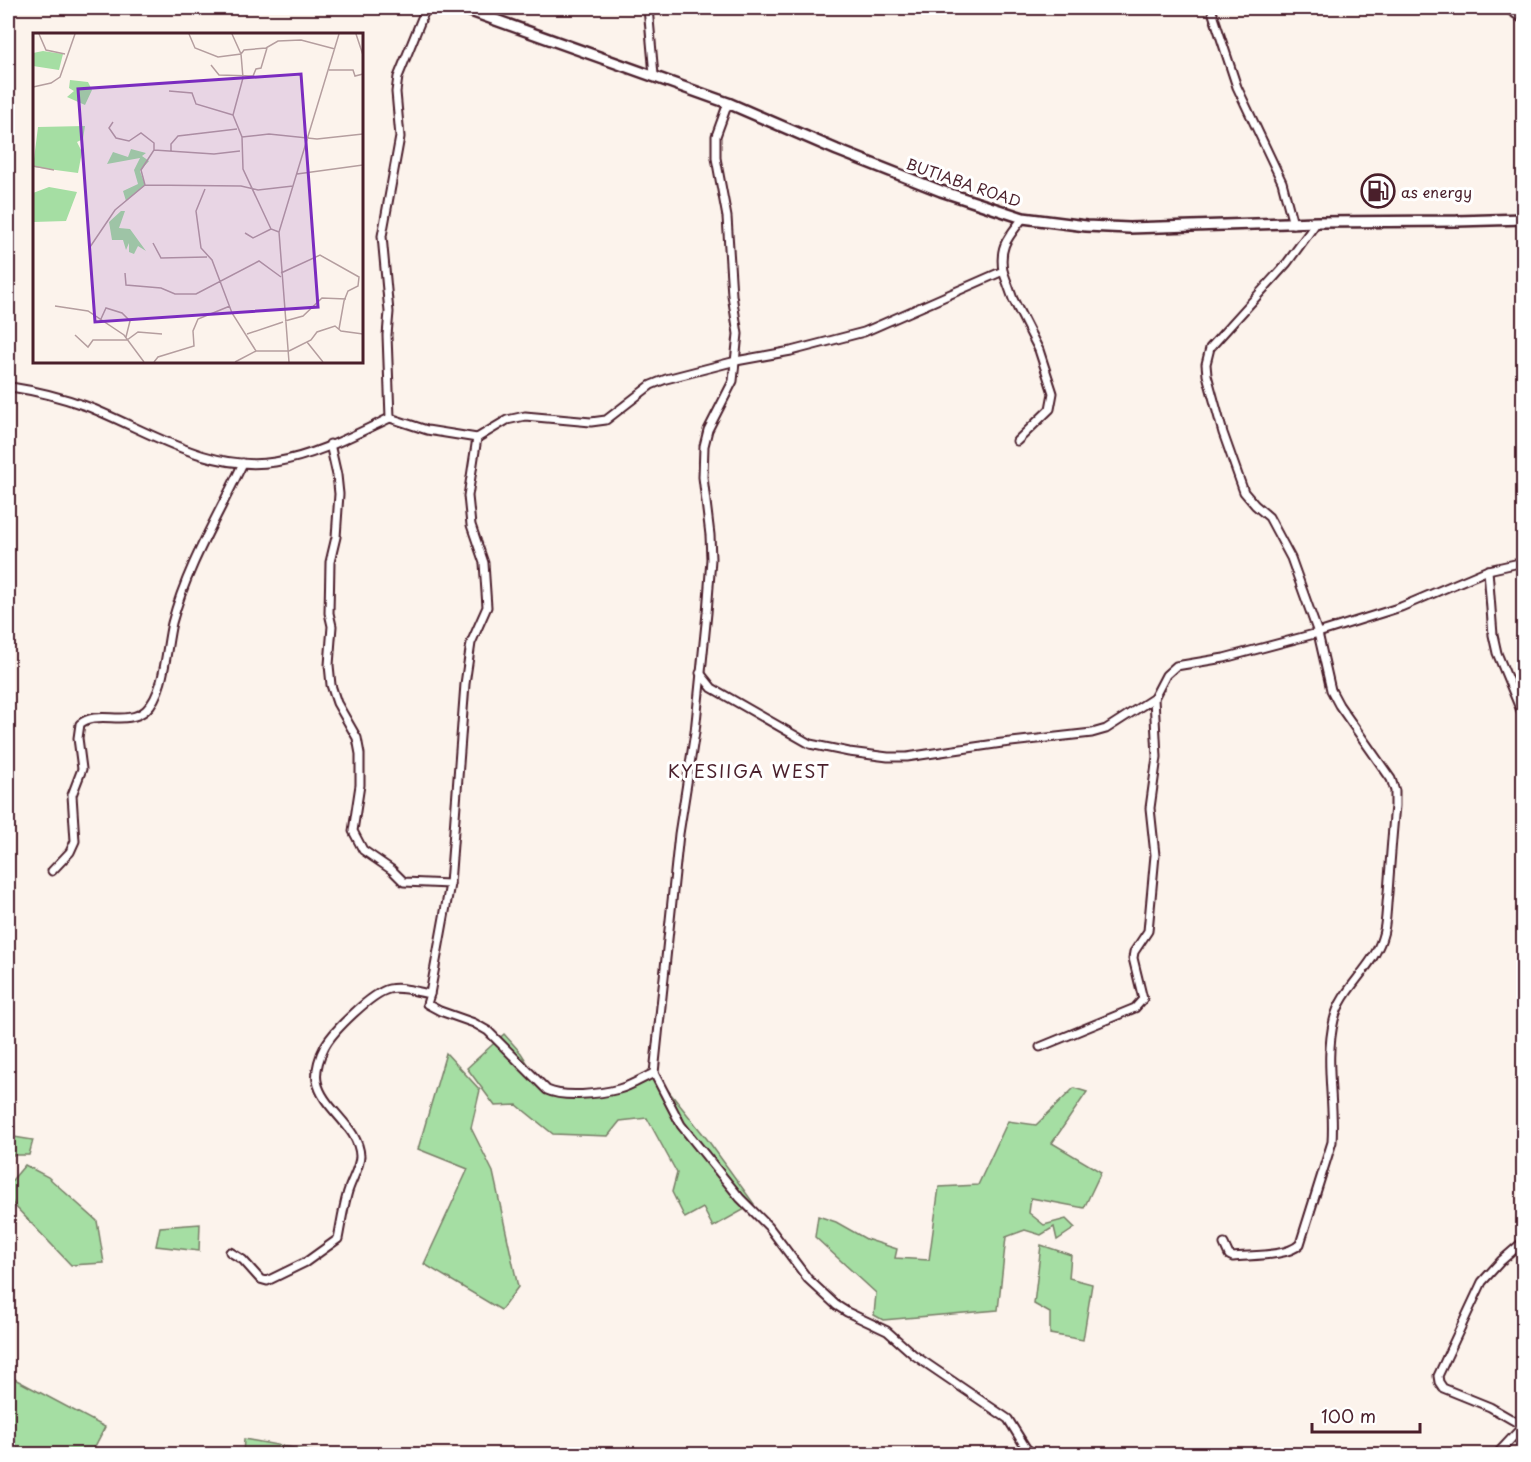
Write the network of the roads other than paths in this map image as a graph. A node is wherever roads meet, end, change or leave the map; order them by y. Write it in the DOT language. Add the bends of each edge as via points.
graph roads {
  1 [pos="426,8"];
  2 [pos="462,8"];
  3 [pos="648,8"];
  4 [pos="1211,8"];
  5 [pos="1507,8"];
  6 [pos="1524,20"];
  7 [pos="654,75"];
  8 [pos="728,103"];
  9 [pos="1023,218"];
  10 [pos="1524,219"];
  11 [pos="1317,222"];
  12 [pos="1293,224"];
  13 [pos="1003,271"];
  14 [pos="736,361"];
  15 [pos="8,384"];
  16 [pos="390,418"];
  17 [pos="477,438"];
  18 [pos="1017,441"];
  19 [pos="330,444"];
  20 [pos="243,463"];
  21 [pos="1524,562"];
  22 [pos="1488,570"];
  23 [pos="1318,633"];
  24 [pos="700,673"];
  25 [pos="1154,698"];
  26 [pos="1524,718"];
  27 [pos="52,871"];
  28 [pos="450,884"];
  29 [pos="430,994"];
  30 [pos="1040,1047"];
  31 [pos="654,1073"];
  32 [pos="1524,1241"];
  33 [pos="1224,1244"];
  34 [pos="230,1252"];
  35 [pos="1523,1425"];
  36 [pos="1034,1455"];
  37 [pos="1497,1455"];
  1 -- 16 [label="street" via="397,86 400,136 382,236 389,312"];
  2 -- 7 [label="main road, BUTIABA ROAD"];
  3 -- 7 [label="street"];
  4 -- 12 [label="street" via="1237,87 1282,182"];
  5 -- 6 [label="street"];
  7 -- 8 [label="main road, BUTIABA ROAD"];
  8 -- 9 [label="main road, BUTIABA ROAD" via="940,191"];
  8 -- 14 [label="street" via="716,136 716,158 728,226 732,296 738,325"];
  9 -- 12 [label="main road, BUTIABA ROAD" via="1129,228"];
  9 -- 13 [label="street" via="1000,255"];
  10 -- 11 [label="main road, BUTIABA ROAD"];
  11 -- 12 [label="main road, BUTIABA ROAD"];
  11 -- 23 [label="street" via="1287,263 1210,348 1206,364 1223,433 1244,492 1274,524"];
  13 -- 14 [label="street" via="864,332"];
  13 -- 18 [label="street" via="1039,350 1053,393 1050,409"];
  14 -- 17 [label="street" via="651,385 606,420 525,416 507,420"];
  14 -- 24 [label="street" via="733,381 704,446 711,559"];
  15 -- 20 [label="street" via="86,406 213,458"];
  16 -- 17 [label="street" via="427,430"];
  16 -- 19 [label="street"];
  17 -- 28 [label="street" via="468,496 471,525 484,563 487,608 471,643 465,684"];
  19 -- 20 [label="street" via="276,462"];
  19 -- 28 [label="street" via="339,494 330,562 329,665 337,703 351,723 360,754 353,831 363,850 404,882"];
  20 -- 27 [label="street" via="186,579 152,702 136,716 90,719 80,724 82,769 72,795 75,841"];
  21 -- 22 [label="street"];
  22 -- 23 [label="street" via="1401,607"];
  22 -- 26 [label="street" via="1497,653"];
  23 -- 25 [label="street" via="1224,658 1176,666 1166,675"];
  23 -- 33 [label="street" via="1334,697 1394,787 1385,924 1377,950 1334,1016 1329,1084 1332,1143 1299,1244 1283,1252 1233,1257"];
  24 -- 25 [label="street" via="712,688 810,744 888,757 1092,733 1106,729"];
  24 -- 31 [label="street"];
  25 -- 30 [label="street" via="1157,758 1150,808 1155,855 1148,931 1133,958 1143,999 1135,1008"];
  28 -- 29 [label="street"];
  29 -- 31 [label="street" via="427,1004 488,1031 554,1093 618,1090"];
  29 -- 34 [label="street" via="400,988 384,991 332,1036 320,1057 317,1082 353,1137 360,1155 336,1242 267,1281"];
  31 -- 36 [label="street" via="681,1125 808,1279 836,1305 887,1331 914,1355 1008,1419"];
  32 -- 35 [label="street" via="1482,1282 1438,1376 1443,1388"];
  35 -- 37 [label="street"];
}
